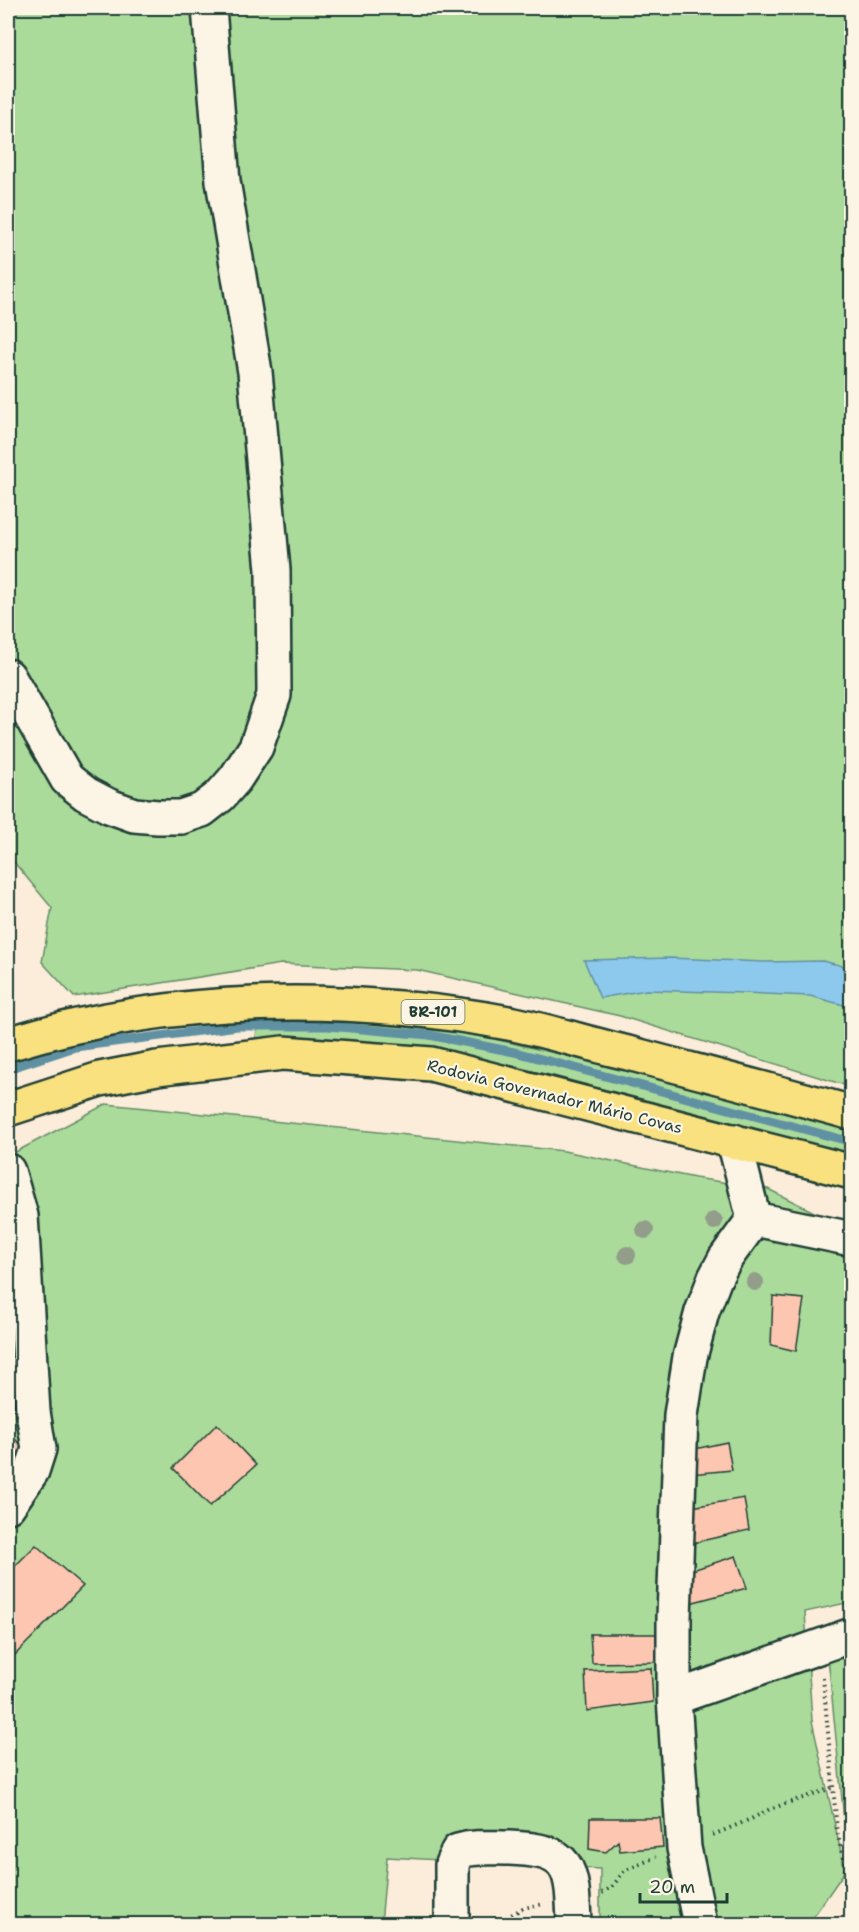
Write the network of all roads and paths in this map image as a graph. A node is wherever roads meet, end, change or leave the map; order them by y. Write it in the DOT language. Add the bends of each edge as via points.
graph roads {
  1 [pos="209,8"];
  2 [pos="8,676"];
  3 [pos="8,1044"];
  4 [pos="8,1109"];
  5 [pos="852,1113"];
  6 [pos="734,1141"];
  7 [pos="8,1171"];
  8 [pos="852,1172"];
  9 [pos="754,1219"];
  10 [pos="852,1239"];
  11 [pos="8,1506"];
  12 [pos="852,1635"];
  13 [pos="814,1649"];
  14 [pos="674,1698"];
  15 [pos="832,1788"];
  16 [pos="684,1848"];
  17 [pos="852,1904"];
  18 [pos="574,1912"];
  19 [pos="452,1924"];
  20 [pos="496,1924"];
  21 [pos="700,1924"];
  1 -- 2 [label="street" via="223,180 255,372 273,570 274,695 256,747 220,796 202,810 181,817 158,817 134,815 109,806 67,779"];
  3 -- 5 [label="highway, BR-101" via="114,1018 242,1003 353,1005 447,1013 516,1025"];
  4 -- 6 [label="highway, Rodovia Governador Mário Covas" via="100,1079 283,1053 431,1064"];
  6 -- 8 [label="highway, Rodovia Governador Mário Covas"];
  6 -- 9 [label="street"];
  7 -- 11 [label="street" via="21,1216 33,1412 39,1449 32,1471"];
  9 -- 10 [label="street"];
  9 -- 14 [label="street" via="715,1278 696,1335 685,1389 681,1415"];
  12 -- 13 [label="street"];
  13 -- 14 [label="street"];
  13 -- 15 [label="path" via="827,1706"];
  14 -- 16 [label="street"];
  15 -- 16 [label="path" via="770,1809"];
  15 -- 17 [label="path"];
  16 -- 18 [label="path" via="624,1871 606,1892"];
  16 -- 21 [label="street"];
  18 -- 19 [label="street" via="572,1885 565,1866 553,1854 534,1849 470,1847 458,1851 452,1864"];
  18 -- 20 [label="path" via="523,1908"];
}
